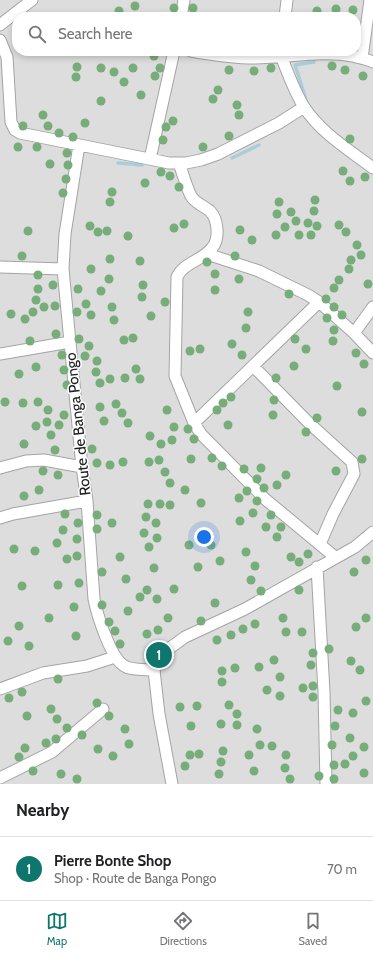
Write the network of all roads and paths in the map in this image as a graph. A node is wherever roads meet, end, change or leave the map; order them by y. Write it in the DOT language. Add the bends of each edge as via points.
graph roads {
  1 [pos="32,0"];
  2 [pos="184,0"];
  3 [pos="287,0"];
  4 [pos="370,0"];
  5 [pos="17,12"];
  6 [pos="182,12"];
  7 [pos="286,12"];
  8 [pos="12,16"];
  9 [pos="0,25"];
  10 [pos="0,40"];
  11 [pos="369,40"];
  12 [pos="173,56"];
  13 [pos="222,56"];
  14 [pos="268,56"];
  15 [pos="283,56"];
  16 [pos="351,56"];
  17 [pos="368,60"];
  18 [pos="304,107"];
  19 [pos="79,145"];
  20 [pos="150,159"];
  21 [pos="179,163"];
  22 [pos="373,168"];
  23 [pos="207,254"];
  24 [pos="0,267"];
  25 [pos="63,269"];
  26 [pos="319,302"];
  27 [pos="373,307"];
  28 [pos="354,333"];
  29 [pos="70,342"];
  30 [pos="373,353"];
  31 [pos="0,354"];
  32 [pos="253,366"];
  33 [pos="194,423"];
  34 [pos="82,467"];
  35 [pos="0,468"];
  36 [pos="87,501"];
  37 [pos="0,518"];
  38 [pos="373,532"];
  39 [pos="320,544"];
  40 [pos="335,557"];
  41 [pos="317,567"];
  42 [pos="115,657"];
  43 [pos="154,670"];
  44 [pos="0,689"];
  45 [pos="103,709"];
  46 [pos="0,778"];
  47 [pos="172,784"];
  48 [pos="326,784"];
  1 -- 5 [label="street"];
  2 -- 6 [label="street"];
  3 -- 7 [label="street"];
  4 -- 11 [label="street"];
  8 -- 9 [label="street"];
  10 -- 19 [label="street" via="7,57 11,122 15,130"];
  11 -- 17 [label="street"];
  12 -- 20 [label="street"];
  13 -- 14 [label="street"];
  15 -- 18 [label="street"];
  16 -- 17 [label="street"];
  18 -- 21 [label="street" via="279,123 218,154"];
  18 -- 22 [label="street" via="330,136"];
  19 -- 20 [label="street"];
  19 -- 25 [label="street, Route de Banga Pongo" via="65,234"];
  20 -- 21 [label="street"];
  21 -- 23 [label="street" via="191,196 211,212 217,229 215,246"];
  23 -- 26 [label="street" via="259,271"];
  23 -- 33 [label="street" via="186,266 176,277 175,376"];
  24 -- 25 [label="street"];
  25 -- 29 [label="street, Route de Banga Pongo"];
  26 -- 28 [label="street"];
  26 -- 32 [label="street"];
  27 -- 28 [label="street"];
  28 -- 30 [label="street"];
  29 -- 31 [label="street"];
  29 -- 34 [label="street, Route de Banga Pongo"];
  32 -- 33 [label="street"];
  32 -- 39 [label="street" via="352,462 354,474"];
  33 -- 39 [label="street" via="201,434 265,499"];
  34 -- 35 [label="street" via="44,460 26,461"];
  34 -- 36 [label="street, Route de Banga Pongo"];
  36 -- 37 [label="street"];
  36 -- 42 [label="street, Route de Banga Pongo" via="94,599"];
  38 -- 40 [label="street" via="355,547"];
  39 -- 40 [label="street"];
  40 -- 41 [label="street"];
  41 -- 43 [label="street" via="245,609 185,637 160,657"];
  41 -- 48 [label="street"];
  42 -- 43 [label="street" via="127,668"];
  42 -- 44 [label="street" via="87,666 43,673"];
  43 -- 47 [label="street"];
  45 -- 46 [label="street" via="52,752"];
}
